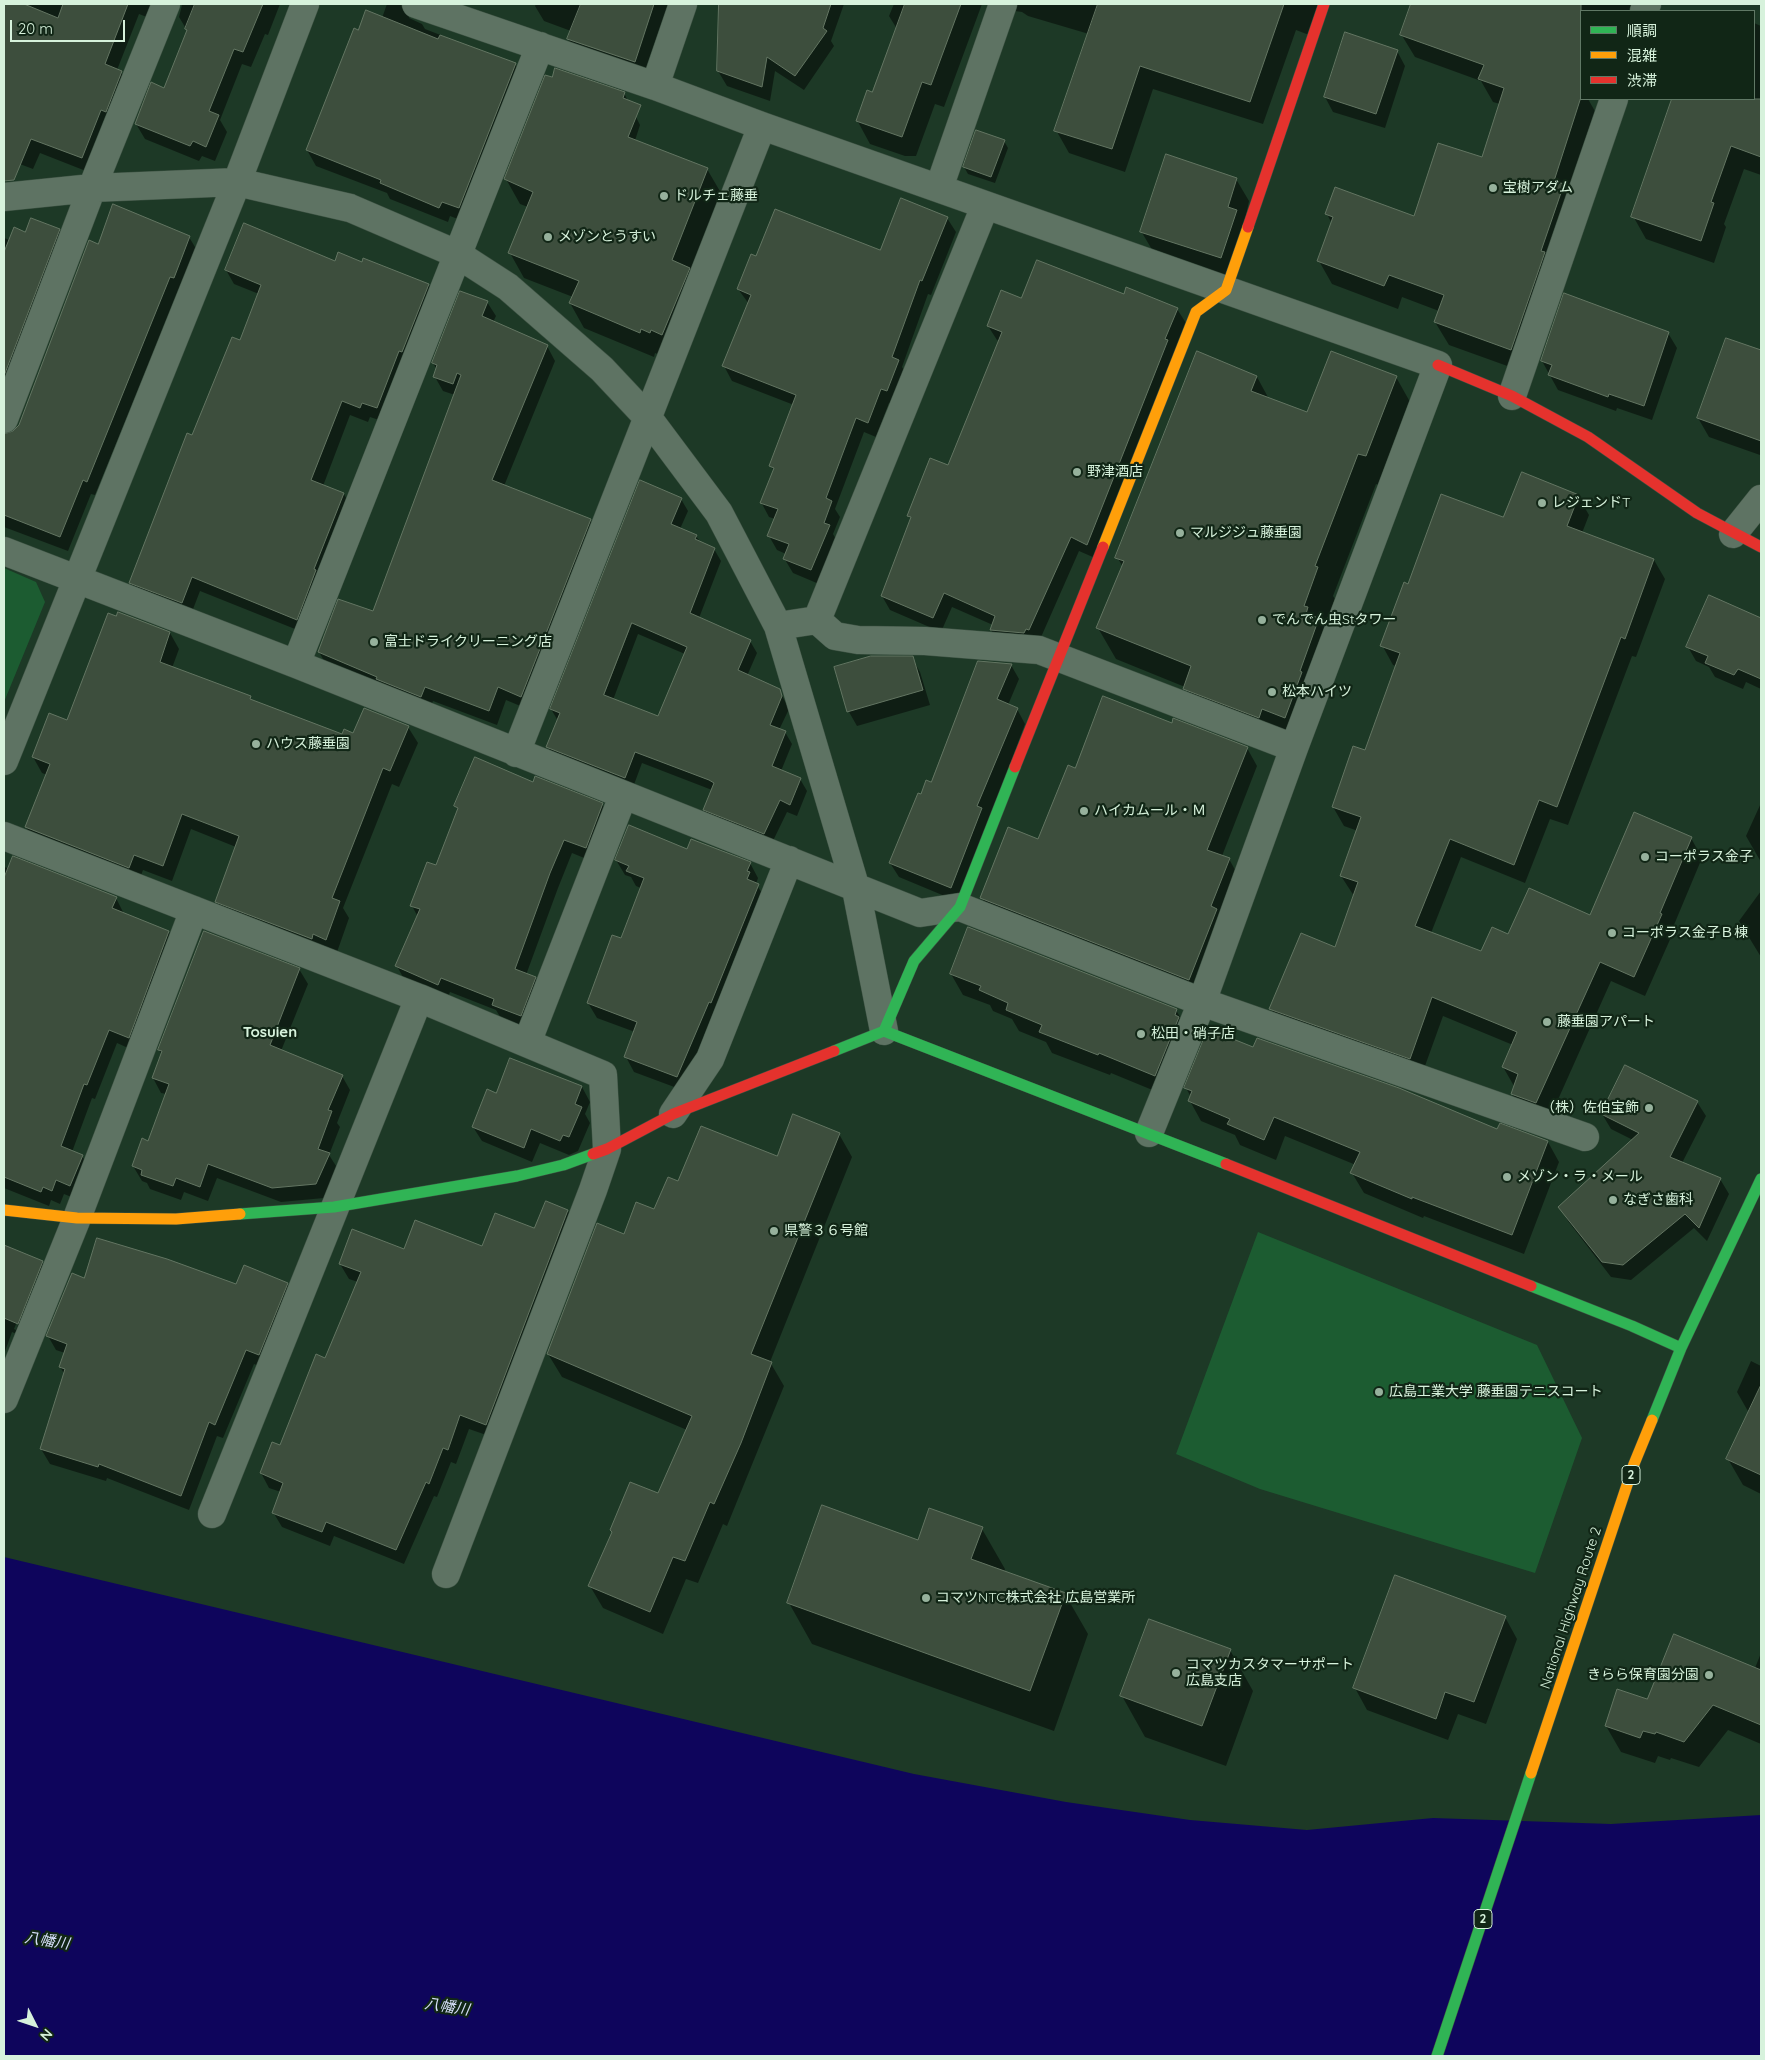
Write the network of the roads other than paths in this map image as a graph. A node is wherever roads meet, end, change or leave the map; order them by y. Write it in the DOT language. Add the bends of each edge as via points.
graph roads {
  1 [pos="166,4"];
  2 [pos="305,4"];
  3 [pos="416,4"];
  4 [pos="683,4"];
  5 [pos="1003,4"];
  6 [pos="1324,4"];
  7 [pos="540,46"];
  8 [pos="655,86"];
  9 [pos="1614,100"];
  10 [pos="762,126"];
  11 [pos="237,182"];
  12 [pos="92,188"];
  13 [pos="939,188"];
  14 [pos="4,197"];
  15 [pos="985,206"];
  16 [pos="457,254"];
  17 [pos="1226,290"];
  18 [pos="1438,365"];
  19 [pos="1512,396"];
  20 [pos="648,418"];
  21 [pos="4,419"];
  22 [pos="1761,499"];
  23 [pos="1733,534"];
  24 [pos="1761,547"];
  25 [pos="4,551"];
  26 [pos="77,580"];
  27 [pos="817,620"];
  28 [pos="778,626"];
  29 [pos="1060,658"];
  30 [pos="296,664"];
  31 [pos="1294,748"];
  32 [pos="516,753"];
  33 [pos="4,761"];
  34 [pos="624,796"];
  35 [pos="4,836"];
  36 [pos="789,860"];
  37 [pos="856,889"];
  38 [pos="960,907"];
  39 [pos="194,910"];
  40 [pos="419,998"];
  41 [pos="1202,1002"];
  42 [pos="884,1031"];
  43 [pos="527,1042"];
  44 [pos="673,1114"];
  45 [pos="1149,1133"];
  46 [pos="1585,1137"];
  47 [pos="607,1149"];
  48 [pos="1761,1179"];
  49 [pos="334,1207"];
  50 [pos="4,1210"];
  51 [pos="77,1218"];
  52 [pos="1681,1348"];
  53 [pos="4,1399"];
  54 [pos="212,1514"];
  55 [pos="446,1574"];
  56 [pos="1437,2056"];
  1 -- 12 [label="street"];
  2 -- 11 [label="street"];
  3 -- 7 [label="street"];
  4 -- 8 [label="street"];
  5 -- 13 [label="street"];
  6 -- 17 [label="main road"];
  7 -- 8 [label="street"];
  7 -- 16 [label="street"];
  8 -- 10 [label="street"];
  9 -- 19 [label="street"];
  10 -- 13 [label="street"];
  10 -- 20 [label="street"];
  11 -- 12 [label="street"];
  11 -- 16 [label="street" via="350,208"];
  11 -- 26 [label="street"];
  12 -- 14 [label="street"];
  12 -- 21 [label="street"];
  13 -- 15 [label="street"];
  15 -- 17 [label="street"];
  15 -- 27 [label="street"];
  16 -- 20 [label="street" via="508,287 553,325 602,369"];
  16 -- 30 [label="street"];
  17 -- 18 [label="street"];
  17 -- 29 [label="main road" via="1196,312"];
  18 -- 19 [label="main road"];
  18 -- 31 [label="street"];
  19 -- 23 [label="main road" via="1588,437 1697,513"];
  20 -- 28 [label="street" via="719,513"];
  20 -- 32 [label="street"];
  22 -- 23 [label="street"];
  23 -- 24 [label="main road"];
  25 -- 26 [label="street"];
  26 -- 30 [label="street"];
  26 -- 33 [label="street"];
  27 -- 28 [label="street"];
  27 -- 29 [label="street" via="834,636 858,640 1039,650"];
  28 -- 37 [label="street"];
  29 -- 31 [label="street"];
  29 -- 38 [label="main road"];
  30 -- 32 [label="street"];
  31 -- 41 [label="street"];
  32 -- 34 [label="street"];
  34 -- 36 [label="street"];
  34 -- 43 [label="street"];
  35 -- 39 [label="street"];
  36 -- 37 [label="street"];
  36 -- 44 [label="street" via="710,1059"];
  37 -- 38 [label="street" via="920,913"];
  37 -- 42 [label="street"];
  38 -- 41 [label="street"];
  38 -- 42 [label="main road" via="914,960"];
  39 -- 40 [label="street"];
  39 -- 51 [label="street"];
  40 -- 43 [label="street"];
  40 -- 49 [label="street"];
  41 -- 45 [label="street"];
  41 -- 46 [label="street"];
  42 -- 44 [label="main road"];
  42 -- 45 [label="main road"];
  43 -- 47 [label="street" via="603,1075"];
  44 -- 47 [label="main road"];
  45 -- 52 [label="main road"];
  47 -- 49 [label="main road" via="563,1165 517,1176"];
  47 -- 55 [label="street"];
  48 -- 52 [label="main road, National Highway Route 2 / 2"];
  49 -- 51 [label="main road" via="176,1219"];
  49 -- 54 [label="street"];
  50 -- 51 [label="main road"];
  51 -- 53 [label="street"];
  52 -- 56 [label="main road, National Highway Route 2 / 2" via="1634,1464"];
}
